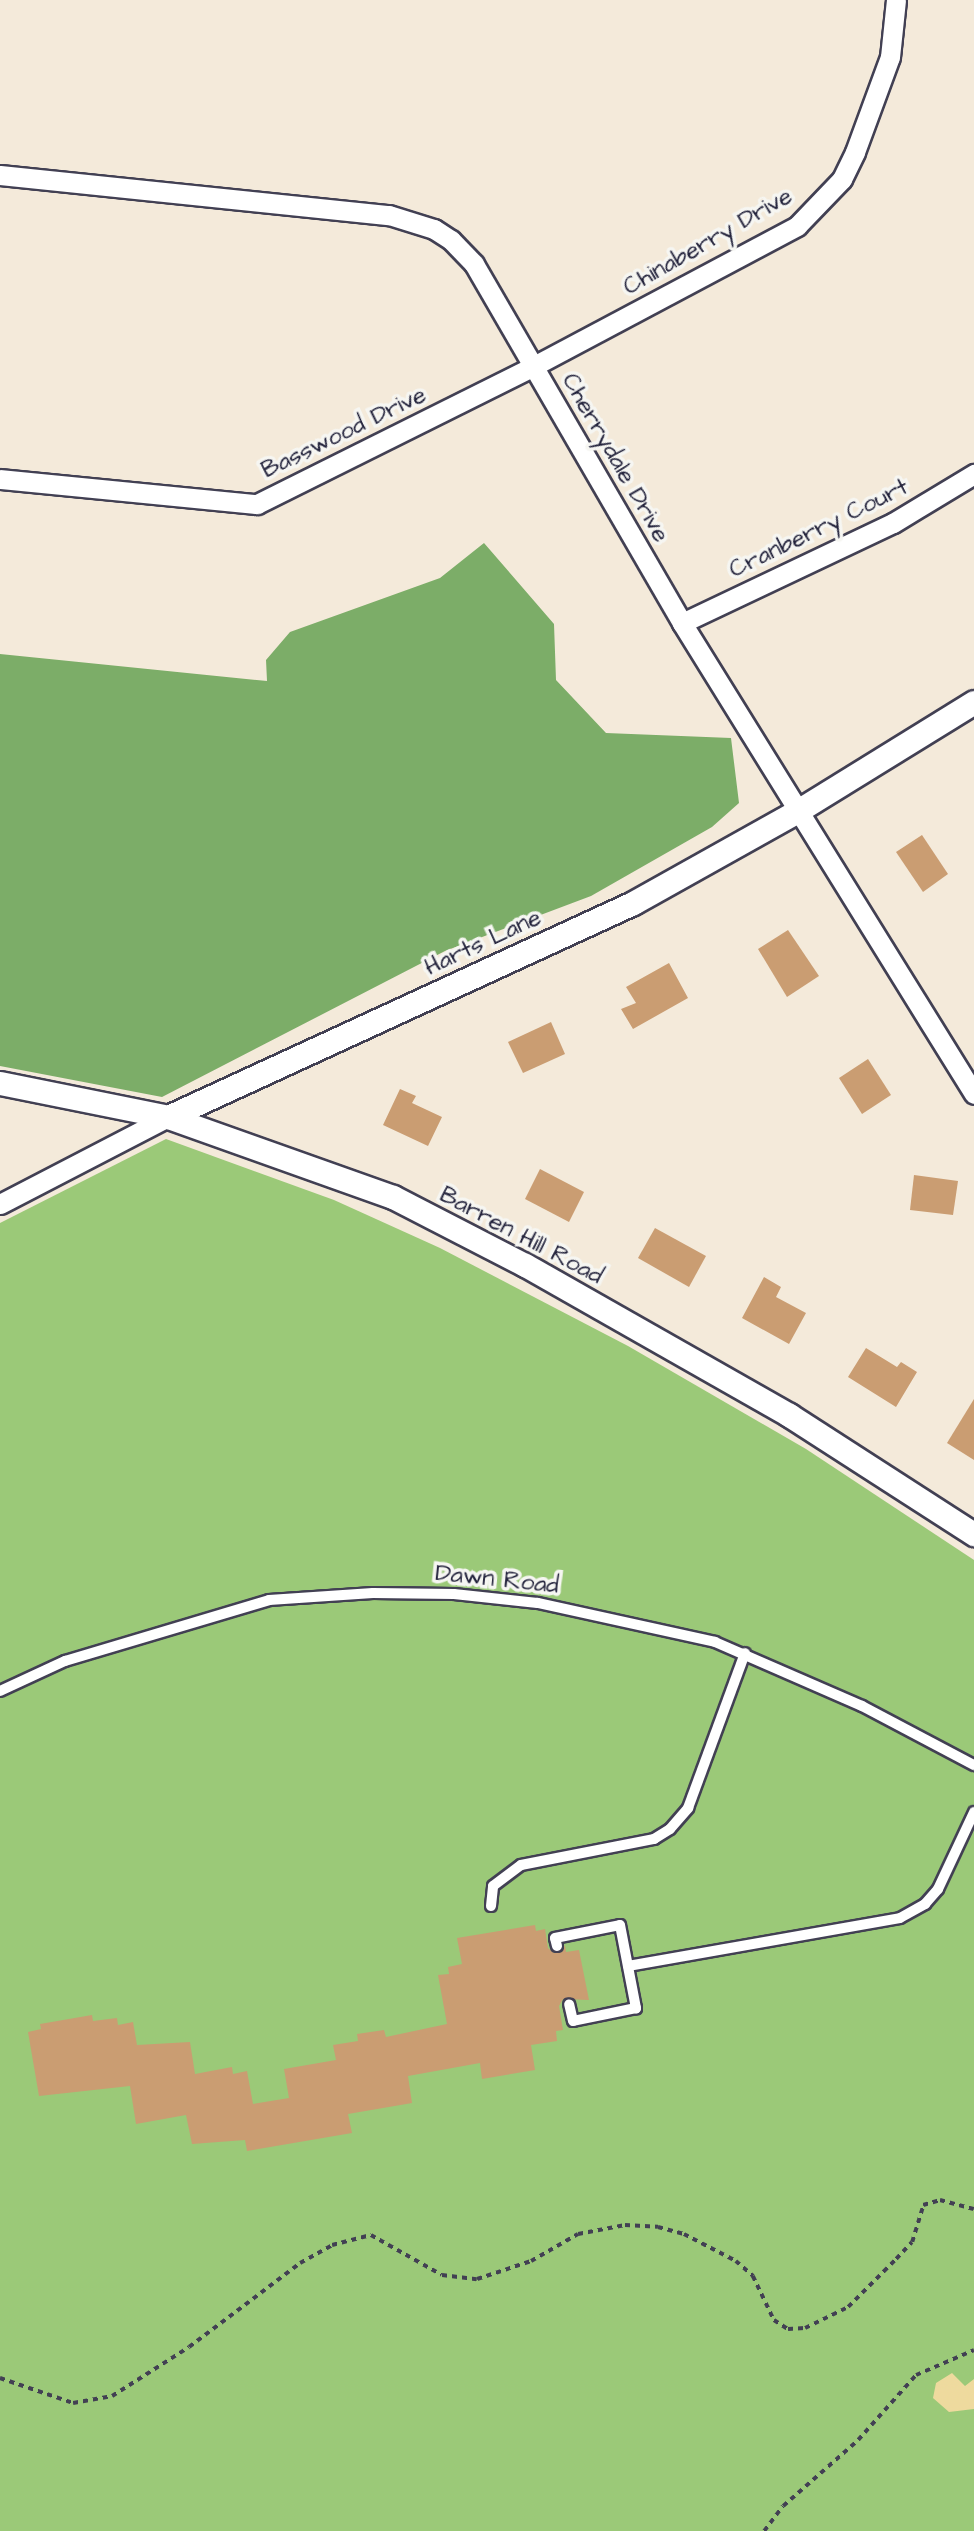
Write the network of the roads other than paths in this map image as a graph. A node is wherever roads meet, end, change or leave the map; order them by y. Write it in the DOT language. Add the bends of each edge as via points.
graph roads {
  1 [pos="896,0"];
  2 [pos="0,175"];
  3 [pos="534,366"];
  4 [pos="974,474"];
  5 [pos="0,480"];
  6 [pos="682,623"];
  7 [pos="974,702"];
  8 [pos="796,812"];
  9 [pos="0,1083"];
  10 [pos="974,1094"];
  11 [pos="168,1117"];
  12 [pos="0,1204"];
  13 [pos="974,1534"];
  14 [pos="745,1653"];
  15 [pos="0,1690"];
  16 [pos="974,1765"];
  17 [pos="974,1812"];
  18 [pos="491,1906"];
  19 [pos="557,1946"];
  20 [pos="628,1966"];
  21 [pos="569,2004"];
  1 -- 3 [label="street, Chinaberry Drive" via="890,57 881,85 842,179 821,205 797,226"];
  2 -- 3 [label="street, Cherrydale Drive" via="412,220 451,240 474,264"];
  3 -- 5 [label="street, Basswood Drive" via="257,504"];
  3 -- 6 [label="street, Cherrydale Drive"];
  4 -- 6 [label="street, Cranberry Court" via="893,523"];
  6 -- 8 [label="street, Cherrydale Drive"];
  7 -- 8 [label="street, Harts Lane"];
  8 -- 10 [label="street, Cherrydale Drive"];
  8 -- 11 [label="street, Harts Lane" via="633,903"];
  9 -- 11 [label="street, Barren Hill Road"];
  11 -- 12 [label="street, Harts Lane"];
  11 -- 13 [label="street, Barren Hill Road" via="393,1197 513,1259 789,1415"];
  14 -- 15 [label="lane, Dawn Road" via="538,1603 373,1592 270,1600 77,1657"];
  14 -- 16 [label="lane, Dawn Road" via="862,1706"];
  14 -- 18 [label="lane" via="688,1808 670,1829 654,1839 521,1865 493,1886"];
  17 -- 20 [label="lane" via="938,1889 925,1904 900,1917"];
  19 -- 20 [label="lane" via="555,1938 620,1925"];
  20 -- 21 [label="lane" via="636,2008 573,2021"];
}
